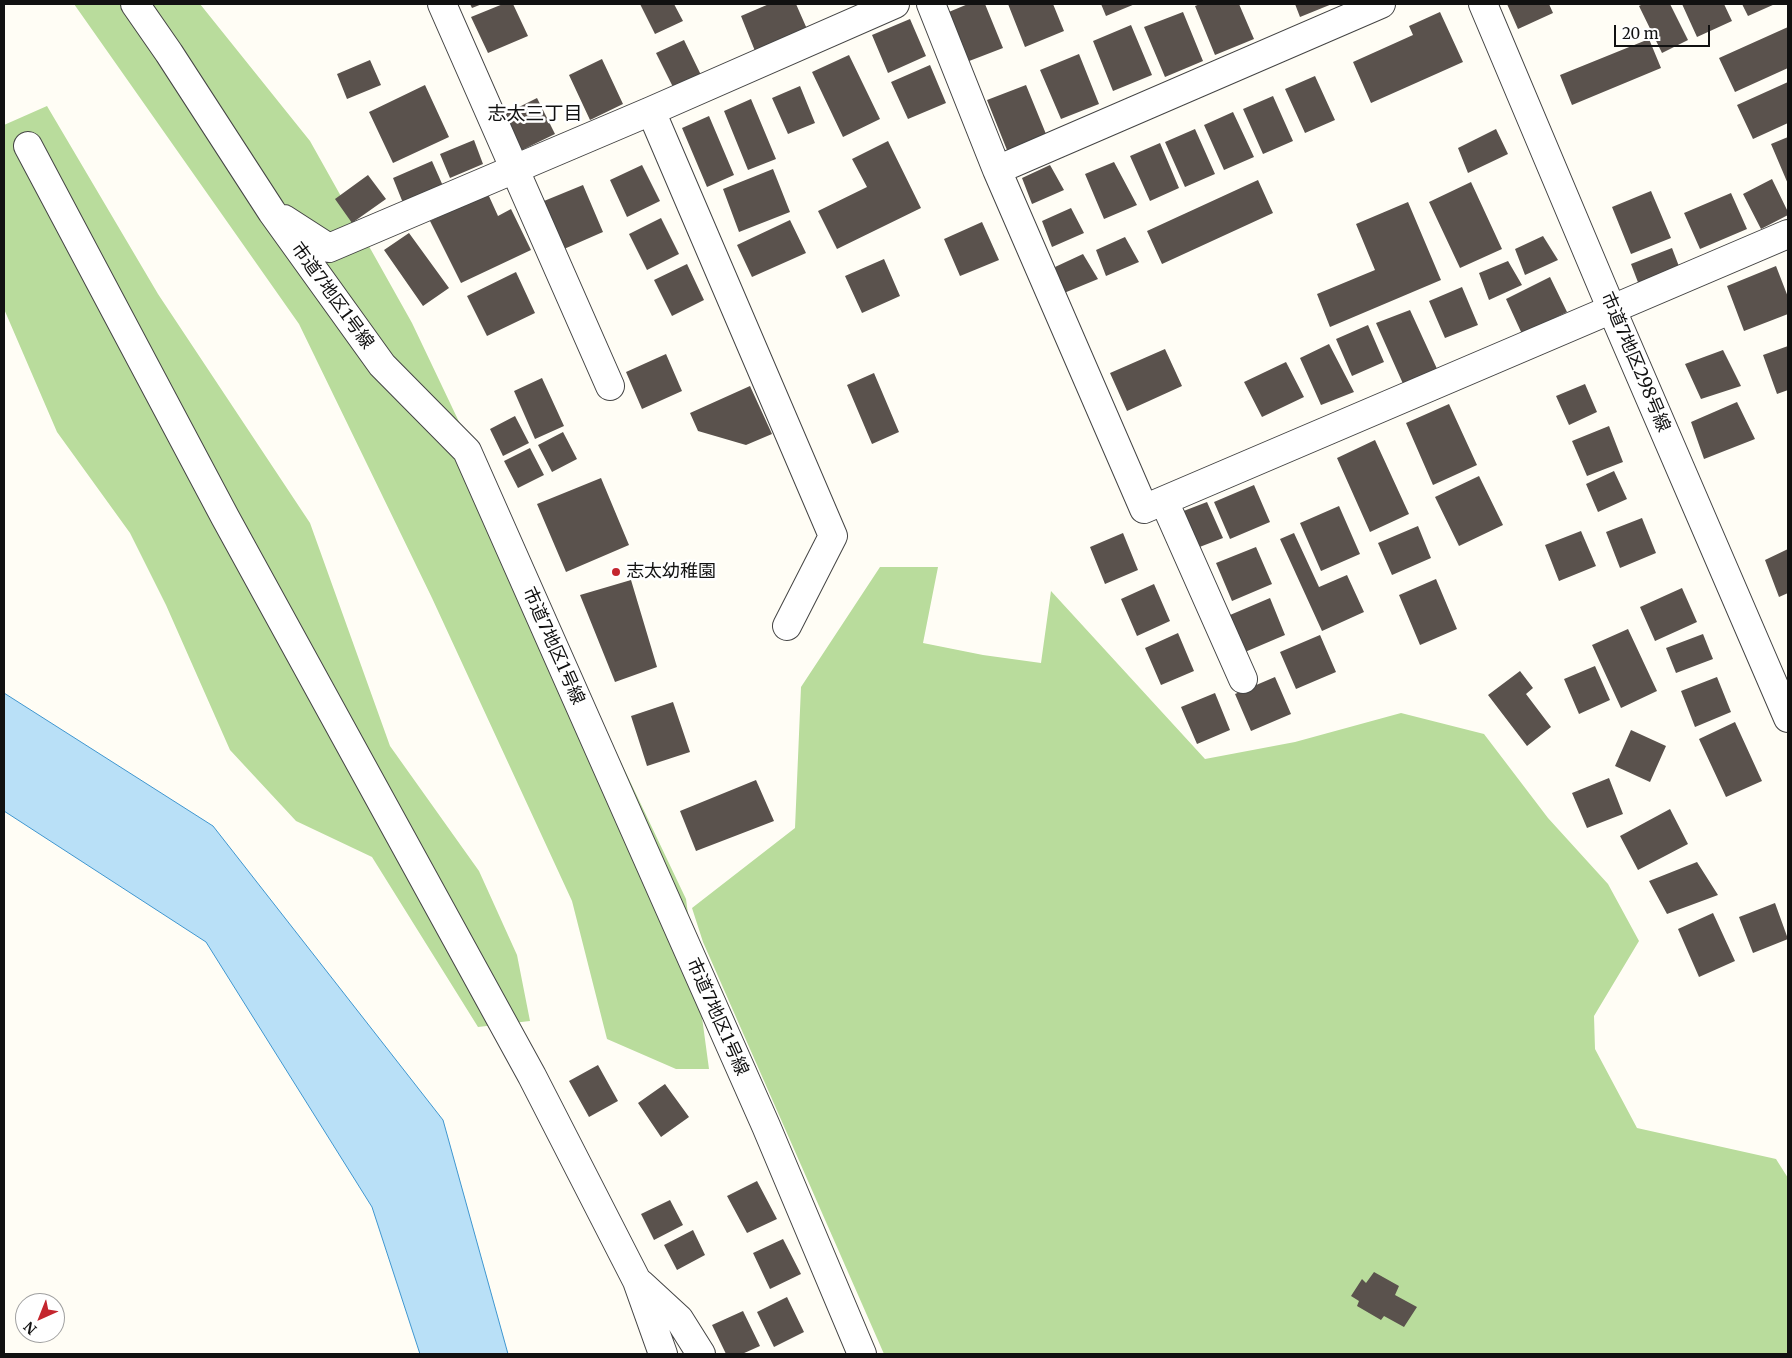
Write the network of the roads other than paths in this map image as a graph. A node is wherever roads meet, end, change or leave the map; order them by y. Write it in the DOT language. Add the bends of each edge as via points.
graph roads {
  1 [pos="135,4"];
  2 [pos="442,4"];
  3 [pos="895,4"];
  4 [pos="931,4"];
  5 [pos="1381,4"];
  6 [pos="1483,4"];
  7 [pos="651,111"];
  8 [pos="28,146"];
  9 [pos="515,168"];
  10 [pos="996,170"];
  11 [pos="272,212"];
  12 [pos="1788,234"];
  13 [pos="1612,310"];
  14 [pos="610,386"];
  15 [pos="1164,501"];
  16 [pos="786,626"];
  17 [pos="1242,679"];
  18 [pos="1788,718"];
  19 [pos="637,1281"];
  20 [pos="663,1354"];
  21 [pos="701,1354"];
  22 [pos="862,1354"];
  1 -- 11 [label="street, 市道7地区1号線"];
  2 -- 9 [label="street"];
  3 -- 7 [label="street"];
  4 -- 10 [label="street"];
  5 -- 10 [label="street"];
  6 -- 13 [label="street, 市道7地区298号線"];
  7 -- 9 [label="street"];
  7 -- 16 [label="street" via="833,536"];
  8 -- 19 [label="street" via="225,517 532,1076"];
  9 -- 11 [label="street" via="329,248"];
  9 -- 14 [label="street"];
  10 -- 15 [label="street" via="1144,510"];
  11 -- 22 [label="street, 市道7地区1号線" via="382,365 467,450 766,1126"];
  12 -- 13 [label="street"];
  13 -- 15 [label="street"];
  13 -- 18 [label="street, 市道7地区298号線"];
  15 -- 17 [label="street"];
  19 -- 20 [label="street"];
  19 -- 21 [label="street" via="679,1319"];
}
